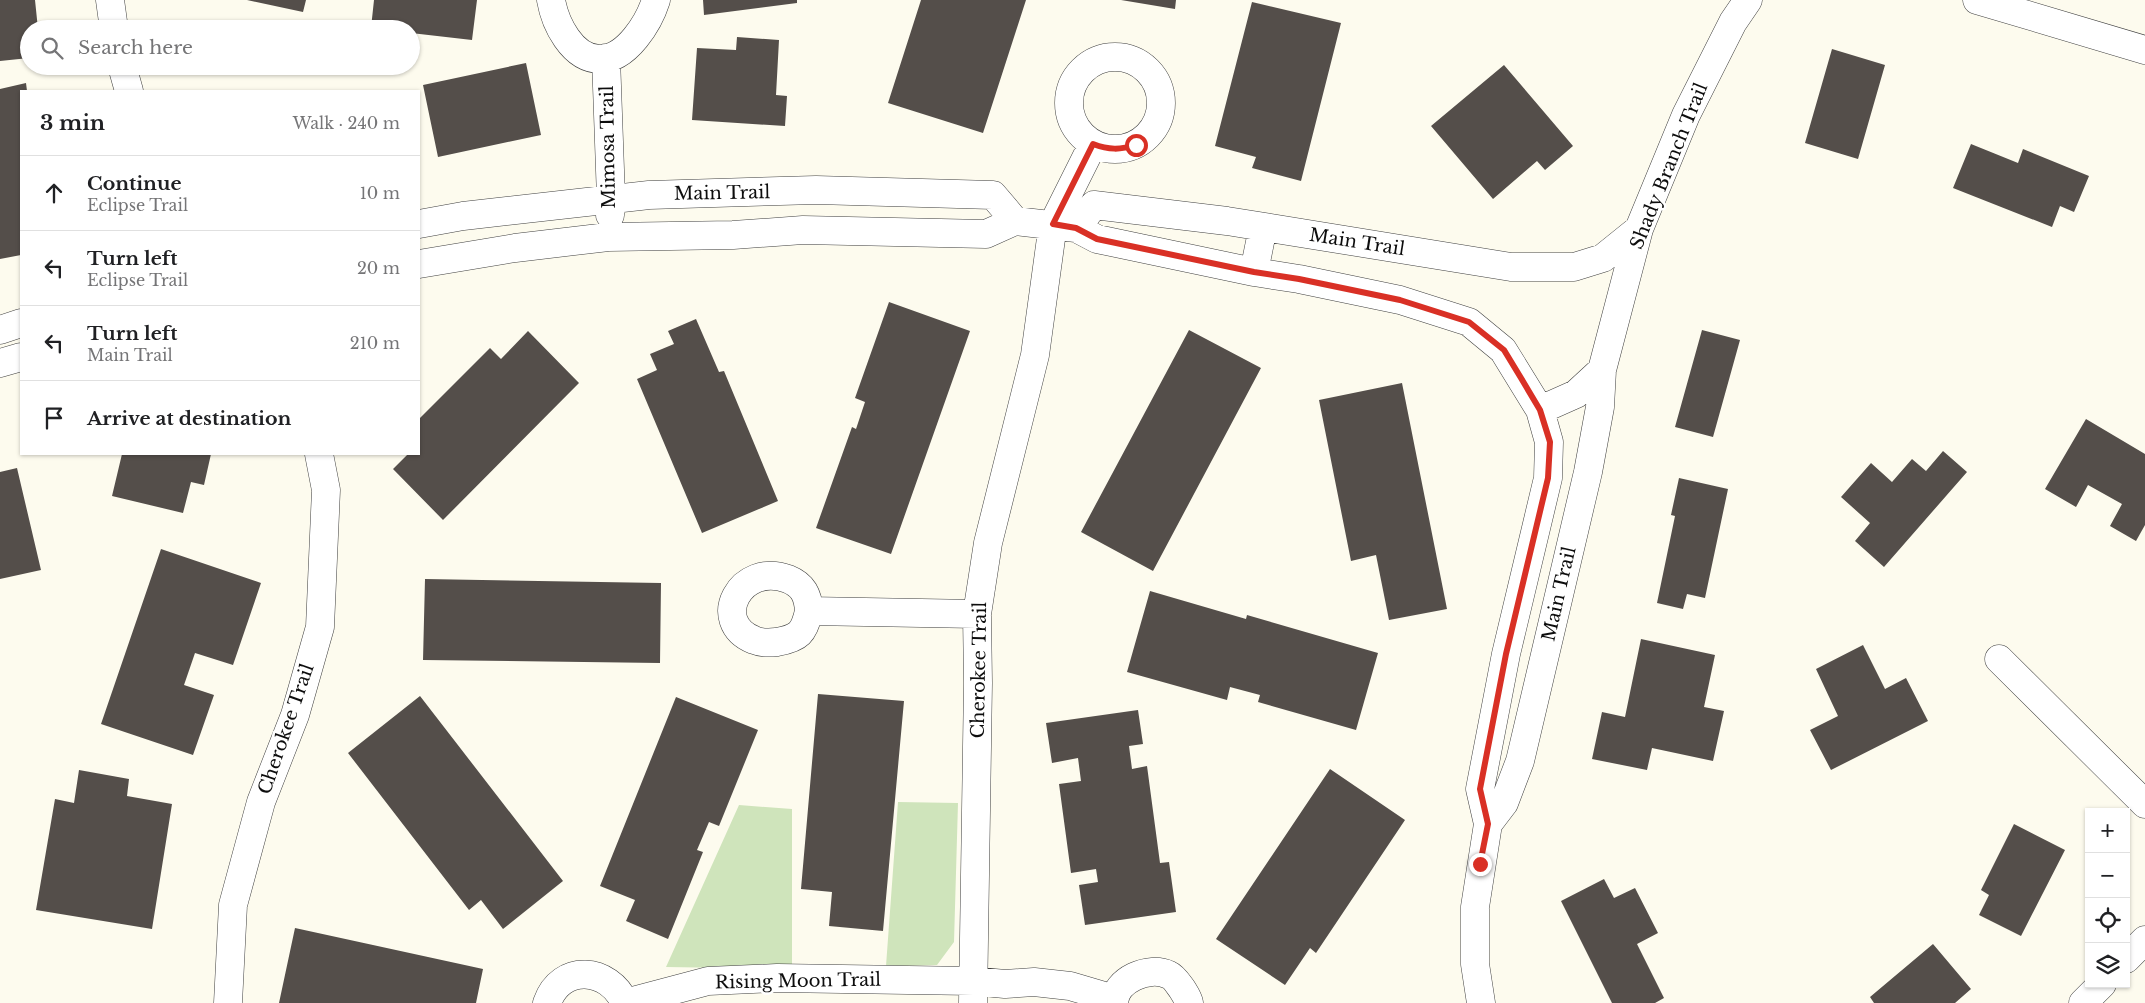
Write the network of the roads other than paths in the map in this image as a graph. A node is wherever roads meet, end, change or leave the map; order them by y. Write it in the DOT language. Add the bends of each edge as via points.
graph roads {
  1 [pos="110,0"];
  2 [pos="551,0"];
  3 [pos="656,0"];
  4 [pos="1748,0"];
  5 [pos="1977,0"];
  6 [pos="113,20"];
  7 [pos="2145,50"];
  8 [pos="606,58"];
  9 [pos="125,75"];
  10 [pos="129,90"];
  11 [pos="1093,144"];
  12 [pos="611,198"];
  13 [pos="450,218"];
  14 [pos="1015,221"];
  15 [pos="420,224"];
  16 [pos="1064,226"];
  17 [pos="1263,227"];
  18 [pos="1639,229"];
  19 [pos="608,237"];
  20 [pos="456,258"];
  21 [pos="420,264"];
  22 [pos="1254,272"];
  23 [pos="20,323"];
  24 [pos="0,330"];
  25 [pos="20,357"];
  26 [pos="0,363"];
  27 [pos="1602,370"];
  28 [pos="1540,410"];
  29 [pos="320,455"];
  30 [pos="809,611"];
  31 [pos="977,614"];
  32 [pos="1998,659"];
  33 [pos="2145,804"];
  34 [pos="1488,824"];
  35 [pos="2145,940"];
  36 [pos="2130,955"];
  37 [pos="2098,988"];
  38 [pos="973,992"];
  39 [pos="1114,1001"];
  40 [pos="228,1003"];
  41 [pos="547,1003"];
  42 [pos="1189,1003"];
  43 [pos="1481,1003"];
  44 [pos="2083,1003"];
  1 -- 6 [label="street"];
  2 -- 8 [label="street, Mimosa Trail" via="555,20 567,40 584,54 598,60"];
  3 -- 8 [label="street" via="640,34"];
  4 -- 18 [label="street, Shady Branch Trail" via="1733,22 1686,115"];
  5 -- 7 [label="street"];
  8 -- 12 [label="street, Mimosa Trail"];
  9 -- 10 [label="street"];
  11 -- 16 [label="street"];
  12 -- 13 [label="street, Main Trail"];
  12 -- 14 [label="street, Main Trail" via="816,190 993,195"];
  12 -- 19 [label="street, Mimosa Trail"];
  13 -- 15 [label="street, Main Trail"];
  13 -- 20 [label="street"];
  14 -- 16 [label="street, Main Trail"];
  14 -- 19 [label="street, Main Trail" via="986,234 803,230"];
  16 -- 17 [label="street, Main Trail" via="1094,205"];
  16 -- 22 [label="street, Main Trail" via="1097,239"];
  16 -- 31 [label="street, Cherokee Trail" via="988,543"];
  17 -- 18 [label="street, Main Trail" via="1511,267 1574,267 1603,258"];
  17 -- 22 [label="street"];
  18 -- 27 [label="street, Shady Branch Trail"];
  19 -- 20 [label="street, Main Trail"];
  20 -- 21 [label="street, Main Trail"];
  22 -- 28 [label="street, Main Trail" via="1400,300 1469,322 1504,350"];
  23 -- 24 [label="street"];
  25 -- 26 [label="street"];
  27 -- 28 [label="street" via="1576,394"];
  27 -- 34 [label="street, Main Trail" via="1600,407 1588,472 1520,761 1504,802"];
  28 -- 34 [label="street, Main Trail" via="1550,442 1548,478 1506,654 1480,789"];
  29 -- 40 [label="street, Cherokee Trail" via="326,490 320,627 295,715 261,802 233,905"];
  30 -- 31 [label="street"];
  31 -- 38 [label="street, Cherokee Trail"];
  32 -- 33 [label="street"];
  34 -- 43 [label="street, Main Trail" via="1475,907 1475,964"];
  35 -- 36 [label="street"];
  37 -- 44 [label="street"];
  38 -- 39 [label="street" via="1005,984 1034,982 1070,986"];
  38 -- 41 [label="street, Rising Moon Trail" via="777,978 708,981 624,1003 621,994 607,981 579,974 563,981"];
  39 -- 42 [label="street" via="1122,985 1134,976 1153,972 1170,975"];
}
